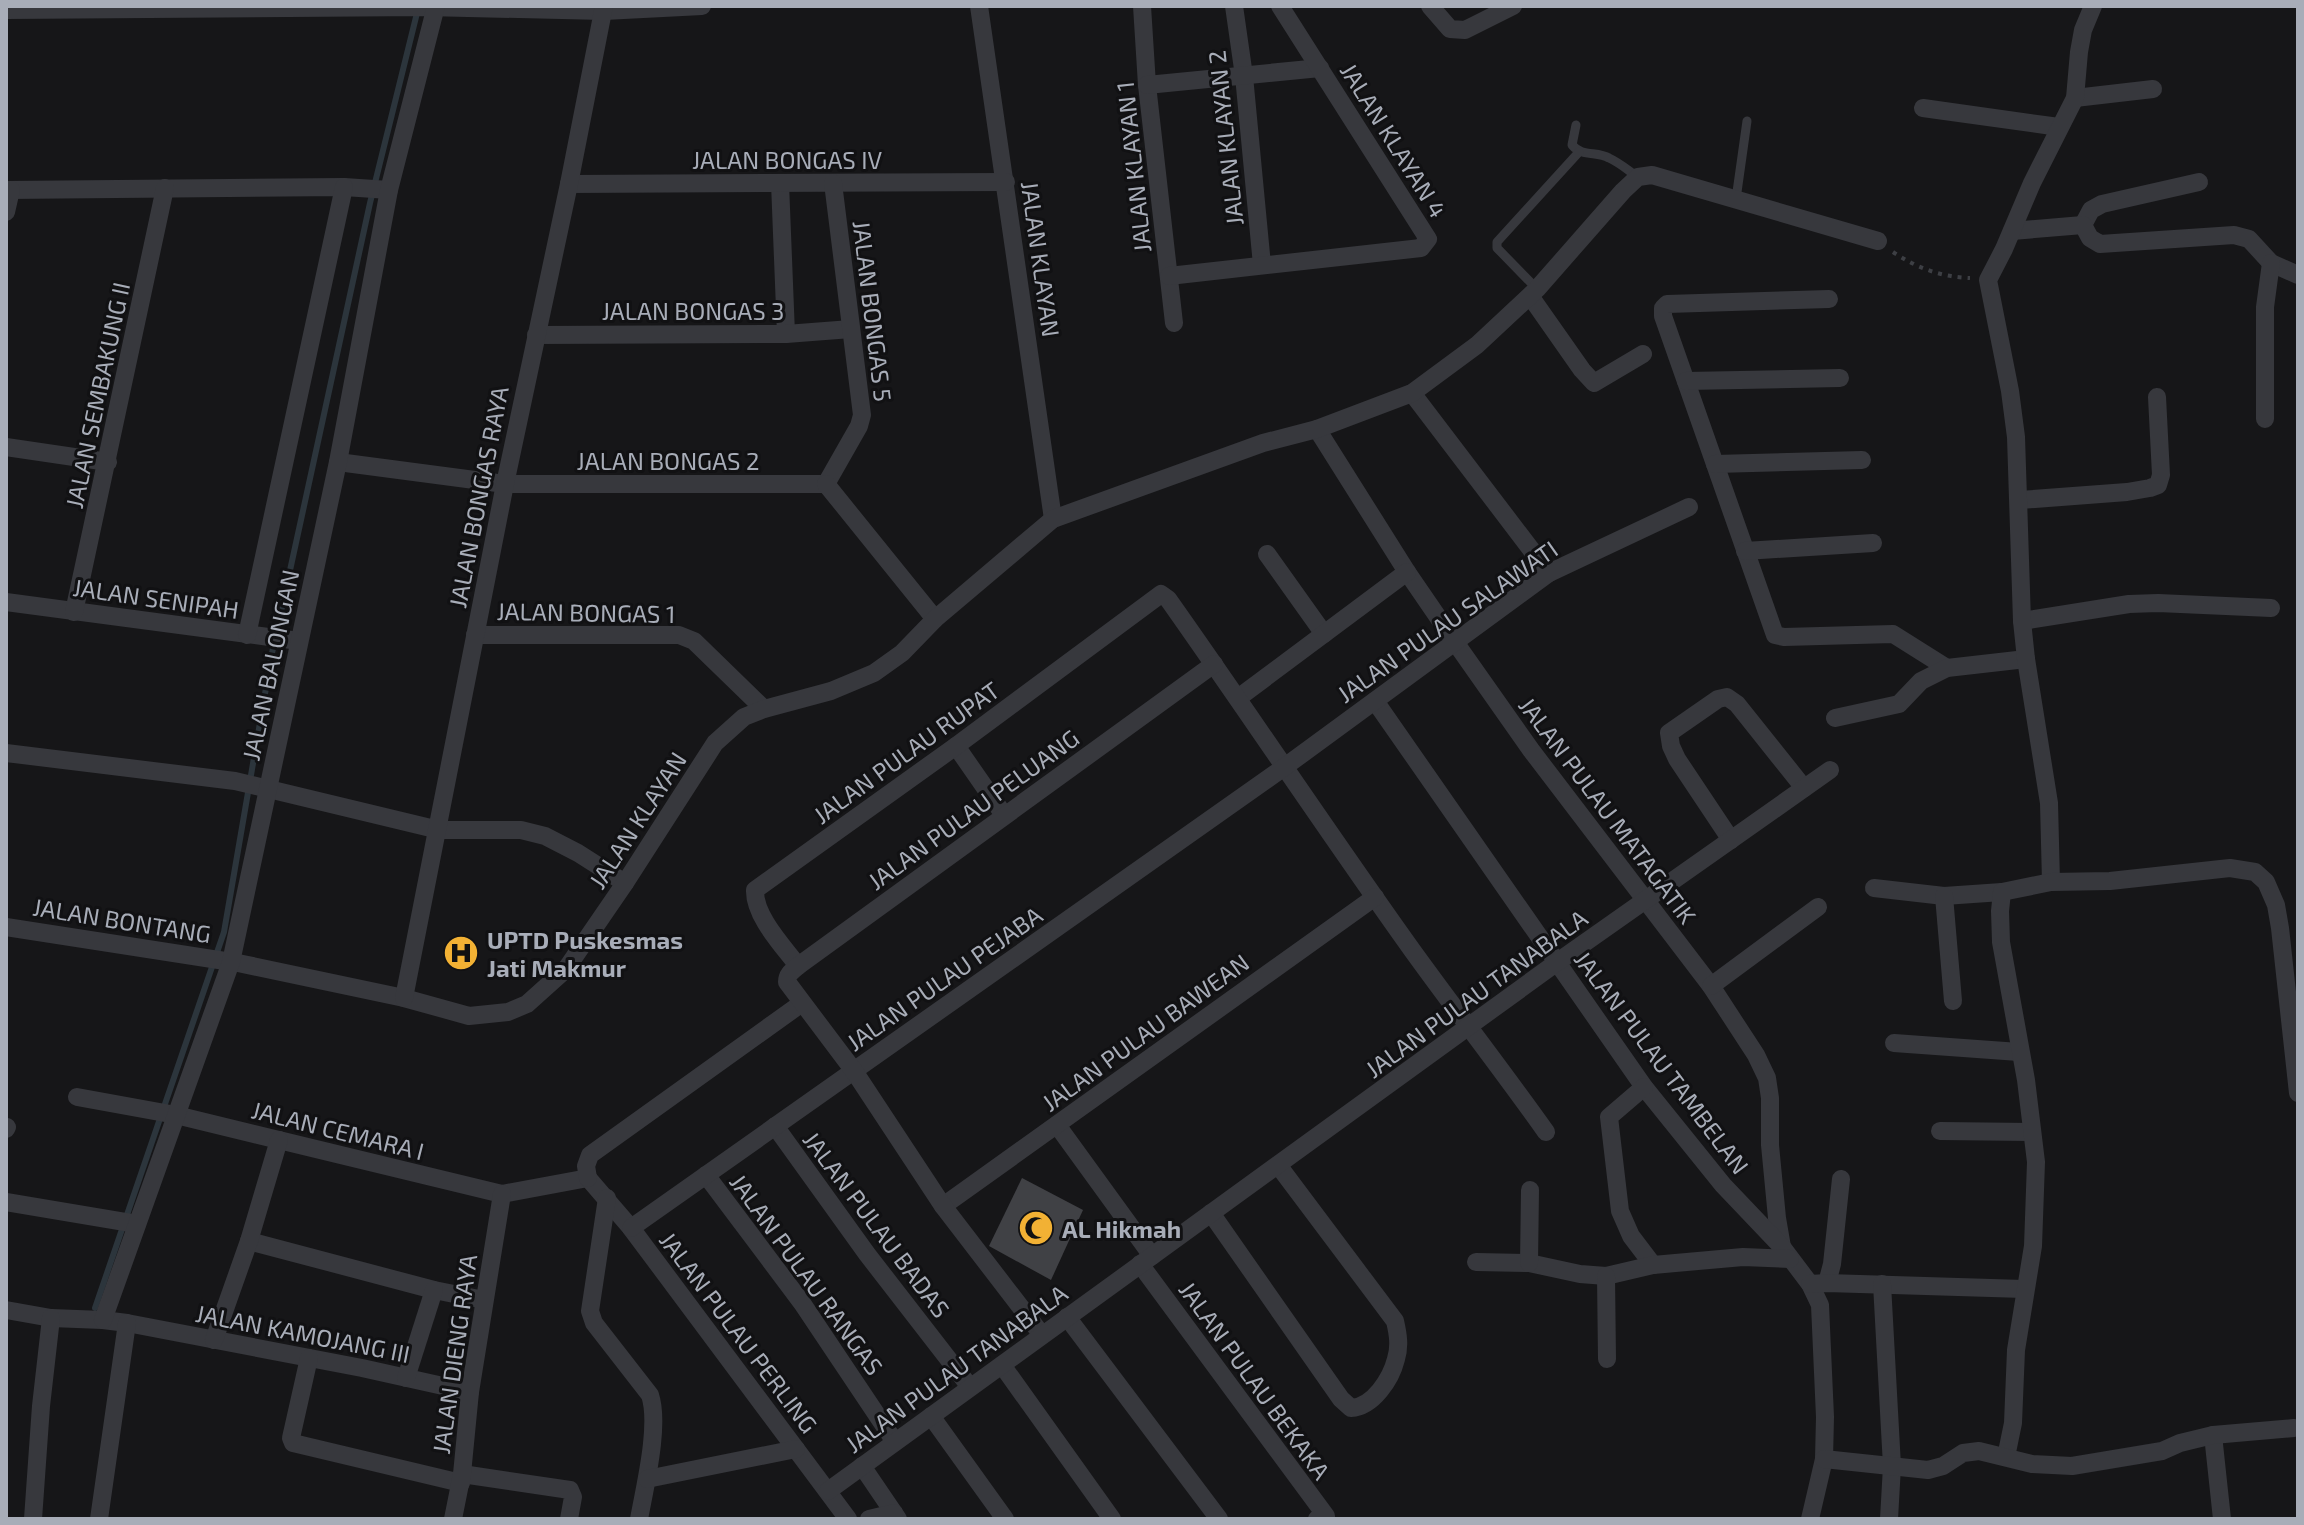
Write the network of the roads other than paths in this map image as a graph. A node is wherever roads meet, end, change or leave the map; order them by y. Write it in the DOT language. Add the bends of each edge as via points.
graph roads {
  1 [pos="436,6"];
  2 [pos="702,6"];
  3 [pos="979,6"];
  4 [pos="1142,6"];
  5 [pos="1234,6"];
  6 [pos="1280,6"];
  7 [pos="1430,6"];
  8 [pos="1513,6"];
  9 [pos="2093,6"];
  10 [pos="426,7"];
  11 [pos="403,8"];
  12 [pos="604,8"];
  13 [pos="6,10"];
  14 [pos="1320,68"];
  15 [pos="1244,76"];
  16 [pos="1147,85"];
  17 [pos="2153,89"];
  18 [pos="2075,98"];
  19 [pos="1923,108"];
  20 [pos="1747,121"];
  21 [pos="1576,125"];
  22 [pos="2059,127"];
  23 [pos="1579,152"];
  24 [pos="1638,177"];
  25 [pos="1006,182"];
  26 [pos="2199,182"];
  27 [pos="780,183"];
  28 [pos="833,183"];
  29 [pos="569,184"];
  30 [pos="351,187"];
  31 [pos="165,188"];
  32 [pos="8,190"];
  33 [pos="385,190"];
  34 [pos="1736,199"];
  35 [pos="6,212"];
  36 [pos="2083,225"];
  37 [pos="2012,231"];
  38 [pos="1878,241"];
  39 [pos="2271,263"];
  40 [pos="1262,265"];
  41 [pos="2298,275"];
  42 [pos="1169,276"];
  43 [pos="1534,293"];
  44 [pos="1829,299"];
  45 [pos="1174,323"];
  46 [pos="851,329"];
  47 [pos="786,334"];
  48 [pos="536,335"];
  49 [pos="1643,354"];
  50 [pos="1840,378"];
  51 [pos="1686,381"];
  52 [pos="1412,393"];
  53 [pos="2157,397"];
  54 [pos="2265,419"];
  55 [pos="1317,429"];
  56 [pos="6,447"];
  57 [pos="1862,460"];
  58 [pos="108,462"];
  59 [pos="338,462"];
  60 [pos="1715,464"];
  61 [pos="505,484"];
  62 [pos="826,484"];
  63 [pos="2020,500"];
  64 [pos="1689,507"];
  65 [pos="1053,519"];
  66 [pos="1873,543"];
  67 [pos="1745,551"];
  68 [pos="1267,554"];
  69 [pos="1407,572"];
  70 [pos="1549,573"];
  71 [pos="6,602"];
  72 [pos="2271,608"];
  73 [pos="74,612"];
  74 [pos="935,619"];
  75 [pos="2022,621"];
  76 [pos="1324,634"];
  77 [pos="251,635"];
  78 [pos="475,635"];
  79 [pos="291,640"];
  80 [pos="1455,641"];
  81 [pos="2026,659"];
  82 [pos="1214,664"];
  83 [pos="1947,668"];
  84 [pos="1238,698"];
  85 [pos="1375,701"];
  86 [pos="764,709"];
  87 [pos="1835,718"];
  88 [pos="956,746"];
  89 [pos="6,753"];
  90 [pos="1283,768"];
  91 [pos="1830,770"];
  92 [pos="262,786"];
  93 [pos="1804,788"];
  94 [pos="1004,815"];
  95 [pos="439,830"];
  96 [pos="1731,840"];
  97 [pos="2051,882"];
  98 [pos="625,883"];
  99 [pos="1874,888"];
  100 [pos="2002,892"];
  101 [pos="1944,896"];
  102 [pos="1375,897"];
  103 [pos="1646,901"];
  104 [pos="1818,907"];
  105 [pos="6,927"];
  106 [pos="219,960"];
  107 [pos="1556,963"];
  108 [pos="798,966"];
  109 [pos="1711,986"];
  110 [pos="404,998"];
  111 [pos="1953,1001"];
  112 [pos="802,1003"];
  113 [pos="1468,1027"];
  114 [pos="1894,1043"];
  115 [pos="2019,1052"];
  116 [pos="854,1071"];
  117 [pos="1644,1087"];
  118 [pos="2298,1093"];
  119 [pos="77,1097"];
  120 [pos="167,1113"];
  121 [pos="1057,1125"];
  122 [pos="775,1126"];
  123 [pos="1940,1131"];
  124 [pos="1546,1132"];
  125 [pos="2031,1132"];
  126 [pos="279,1140"];
  127 [pos="1278,1165"];
  128 [pos="706,1175"];
  129 [pos="588,1178"];
  130 [pos="1841,1179"];
  131 [pos="1530,1190"];
  132 [pos="502,1194"];
  133 [pos="607,1198"];
  134 [pos="6,1202"];
  135 [pos="943,1206"];
  136 [pos="1211,1213"];
  137 [pos="129,1222"];
  138 [pos="631,1228"];
  139 [pos="249,1241"];
  140 [pos="1786,1253"];
  141 [pos="1146,1260"];
  142 [pos="1476,1262"];
  143 [pos="1529,1263"];
  144 [pos="1653,1265"];
  145 [pos="1606,1276"];
  146 [pos="1818,1283"];
  147 [pos="1882,1284"];
  148 [pos="2024,1289"];
  149 [pos="434,1290"];
  150 [pos="484,1300"];
  151 [pos="6,1310"];
  152 [pos="1067,1317"];
  153 [pos="51,1318"];
  154 [pos="103,1320"];
  155 [pos="127,1323"];
  156 [pos="1042,1335"];
  157 [pos="214,1340"];
  158 [pos="309,1358"];
  159 [pos="1607,1359"];
  160 [pos="1002,1365"];
  161 [pos="406,1378"];
  162 [pos="970,1387"];
  163 [pos="470,1392"];
  164 [pos="931,1416"];
  165 [pos="2294,1428"];
  166 [pos="2213,1435"];
  167 [pos="895,1442"];
  168 [pos="796,1449"];
  169 [pos="2006,1457"];
  170 [pos="1824,1459"];
  171 [pos="862,1466"];
  172 [pos="1892,1466"];
  173 [pos="462,1478"];
  174 [pos="647,1479"];
  175 [pos="828,1491"];
  176 [pos="896,1516"];
  177 [pos="33,1519"];
  178 [pos="99,1519"];
  179 [pos="453,1519"];
  180 [pos="569,1519"];
  181 [pos="639,1519"];
  182 [pos="848,1519"];
  183 [pos="869,1519"];
  184 [pos="1005,1519"];
  185 [pos="1112,1519"];
  186 [pos="1219,1519"];
  187 [pos="1317,1519"];
  188 [pos="1810,1519"];
  189 [pos="1889,1519"];
  190 [pos="2222,1519"];
  1 -- 10 [label="street"];
  1 -- 12 [label="street"];
  1 -- 33 [label="street, JALAN BALONGAN"];
  2 -- 12 [label="street"];
  3 -- 25 [label="street, JALAN KLAYAN"];
  4 -- 16 [label="street, JALAN KLAYAN 1"];
  5 -- 15 [label="street, JALAN KLAYAN 2"];
  6 -- 14 [label="street, JALAN KLAYAN 4"];
  7 -- 8 [label="street" via="1450,29 1465,30"];
  9 -- 18 [label="street" via="2083,30"];
  10 -- 11 [label="street"];
  11 -- 13 [label="street"];
  12 -- 29 [label="street, JALAN BONGAS RAYA"];
  14 -- 15 [label="street"];
  14 -- 40 [label="street, JALAN KLAYAN 4" via="1428,239 1421,248"];
  15 -- 16 [label="street"];
  15 -- 40 [label="street, JALAN KLAYAN 2"];
  16 -- 42 [label="street, JALAN KLAYAN 1"];
  17 -- 18 [label="street"];
  18 -- 22 [label="street"];
  19 -- 22 [label="street"];
  20 -- 34 [label="lane"];
  21 -- 23 [label="lane" via="1572,145"];
  22 -- 37 [label="street"];
  23 -- 24 [label="lane" via="1606,155"];
  23 -- 43 [label="lane" via="1497,242"];
  24 -- 34 [label="street" via="1652,175"];
  24 -- 43 [label="street, JALAN KLAYAN"];
  25 -- 28 [label="street, JALAN BONGAS IV"];
  25 -- 65 [label="street, JALAN KLAYAN"];
  26 -- 36 [label="street" via="2102,204 2091,210"];
  27 -- 28 [label="street, JALAN BONGAS IV"];
  27 -- 29 [label="street, JALAN BONGAS IV"];
  27 -- 47 [label="street"];
  28 -- 46 [label="street, JALAN BONGAS 5"];
  29 -- 48 [label="street, JALAN BONGAS RAYA"];
  30 -- 31 [label="street"];
  30 -- 33 [label="street"];
  30 -- 77 [label="street"];
  31 -- 32 [label="street"];
  31 -- 58 [label="street, JALAN SEMBAKUNG II"];
  32 -- 35 [label="street"];
  33 -- 59 [label="street, JALAN BALONGAN"];
  34 -- 38 [label="street"];
  36 -- 37 [label="street"];
  36 -- 39 [label="street" via="2100,244 2234,235 2249,239"];
  37 -- 63 [label="street" via="1988,280 2010,391"];
  39 -- 41 [label="street"];
  39 -- 54 [label="street" via="2265,307"];
  40 -- 42 [label="street, JALAN KLAYAN 4"];
  42 -- 45 [label="street, JALAN KLAYAN 1"];
  43 -- 49 [label="street" via="1594,383"];
  43 -- 52 [label="street, JALAN KLAYAN" via="1477,345"];
  44 -- 51 [label="street" via="1667,304 1663,316"];
  46 -- 47 [label="street, JALAN BONGAS 3"];
  46 -- 62 [label="street, JALAN BONGAS 5" via="862,415"];
  47 -- 48 [label="street, JALAN BONGAS 3"];
  48 -- 61 [label="street, JALAN BONGAS RAYA"];
  50 -- 51 [label="street"];
  51 -- 60 [label="street"];
  52 -- 55 [label="street, JALAN KLAYAN"];
  52 -- 70 [label="street"];
  53 -- 63 [label="street" via="2158,485"];
  55 -- 65 [label="street, JALAN KLAYAN" via="1263,443"];
  55 -- 69 [label="street, JALAN PULAU MATAGATIK"];
  56 -- 58 [label="street"];
  57 -- 60 [label="street"];
  58 -- 73 [label="street, JALAN SEMBAKUNG II"];
  59 -- 61 [label="street, JALAN BONGAS 2"];
  59 -- 79 [label="street, JALAN BALONGAN"];
  60 -- 67 [label="street"];
  61 -- 62 [label="street, JALAN BONGAS 2"];
  61 -- 78 [label="street, JALAN BONGAS RAYA"];
  62 -- 74 [label="street"];
  63 -- 75 [label="street"];
  64 -- 70 [label="street, JALAN PULAU SALAWATI"];
  65 -- 74 [label="street, JALAN KLAYAN"];
  66 -- 67 [label="street"];
  67 -- 83 [label="street" via="1775,635 1893,634"];
  68 -- 76 [label="street"];
  69 -- 76 [label="street"];
  69 -- 80 [label="street, JALAN PULAU MATAGATIK"];
  70 -- 80 [label="street, JALAN PULAU SALAWATI"];
  71 -- 73 [label="street, JALAN SENIPAH"];
  72 -- 75 [label="street" via="2129,604"];
  73 -- 77 [label="street, JALAN SENIPAH"];
  74 -- 86 [label="street, JALAN KLAYAN" via="874,673"];
  75 -- 81 [label="street"];
  76 -- 84 [label="street"];
  77 -- 79 [label="street, JALAN SENIPAH"];
  78 -- 86 [label="street, JALAN BONGAS 1" via="679,635 694,641"];
  78 -- 95 [label="street, JALAN BONGAS RAYA"];
  79 -- 92 [label="street, JALAN BALONGAN"];
  80 -- 85 [label="street, JALAN PULAU SALAWATI"];
  80 -- 103 [label="street, JALAN PULAU MATAGATIK"];
  81 -- 83 [label="street"];
  81 -- 97 [label="street" via="2049,803"];
  82 -- 84 [label="street"];
  82 -- 88 [label="street, JALAN PULAU RUPAT" via="1161,594"];
  82 -- 94 [label="street, JALAN PULAU PELUANG"];
  83 -- 87 [label="street" via="1921,681 1899,704"];
  84 -- 90 [label="street"];
  85 -- 90 [label="street, JALAN PULAU SALAWATI"];
  85 -- 107 [label="street, JALAN PULAU TAMBELAN"];
  86 -- 98 [label="street, JALAN KLAYAN" via="744,717 715,743"];
  88 -- 94 [label="street"];
  88 -- 108 [label="street, JALAN PULAU RUPAT" via="755,890 760,914"];
  89 -- 92 [label="street"];
  90 -- 102 [label="street"];
  90 -- 116 [label="street, JALAN PULAU PEJABA"];
  91 -- 93 [label="street, JALAN PULAU TANABALA"];
  92 -- 95 [label="street"];
  92 -- 106 [label="street, JALAN BALONGAN"];
  93 -- 96 [label="street, JALAN PULAU TANABALA"];
  93 -- 96 [label="street" via="1727,697 1669,733 1677,759"];
  94 -- 108 [label="street, JALAN PULAU PELUANG"];
  95 -- 98 [label="street" via="521,830 545,836"];
  95 -- 110 [label="street, JALAN BONGAS RAYA"];
  96 -- 103 [label="street, JALAN PULAU TANABALA"];
  97 -- 100 [label="street"];
  97 -- 118 [label="street" via="2230,868 2255,872 2276,905"];
  98 -- 110 [label="street, JALAN KLAYAN" via="566,969 527,1004 469,1016"];
  99 -- 101 [label="street"];
  100 -- 101 [label="street"];
  100 -- 115 [label="street" via="2001,942"];
  101 -- 111 [label="street"];
  102 -- 113 [label="street"];
  102 -- 121 [label="street, JALAN PULAU BAWEAN"];
  103 -- 107 [label="street, JALAN PULAU TANABALA"];
  103 -- 109 [label="street, JALAN PULAU MATAGATIK"];
  104 -- 109 [label="street"];
  105 -- 106 [label="street, JALAN BONTANG"];
  106 -- 110 [label="street, JALAN KLAYAN"];
  106 -- 120 [label="street, JALAN BALONGAN"];
  107 -- 113 [label="street, JALAN PULAU TANABALA"];
  107 -- 117 [label="street, JALAN PULAU TAMBELAN"];
  108 -- 112 [label="street" via="787,982"];
  109 -- 140 [label="street, JALAN PULAU MATAGATIK" via="1767,1078 1777,1218"];
  112 -- 116 [label="street"];
  112 -- 129 [label="street" via="590,1155"];
  113 -- 124 [label="street"];
  113 -- 127 [label="street, JALAN PULAU TANABALA"];
  114 -- 115 [label="street"];
  115 -- 125 [label="street"];
  116 -- 122 [label="street, JALAN PULAU PEJABA"];
  116 -- 135 [label="street"];
  117 -- 140 [label="street, JALAN PULAU TAMBELAN"];
  117 -- 144 [label="street" via="1609,1117 1620,1211"];
  119 -- 120 [label="street, JALAN CEMARA I"];
  120 -- 126 [label="street, JALAN CEMARA I"];
  120 -- 137 [label="street, JALAN BALONGAN"];
  121 -- 135 [label="street, JALAN PULAU BAWEAN"];
  121 -- 141 [label="street"];
  122 -- 128 [label="street, JALAN PULAU PEJABA"];
  122 -- 162 [label="street, JALAN PULAU BADAS"];
  123 -- 125 [label="street"];
  125 -- 148 [label="street" via="2035,1210"];
  126 -- 132 [label="street, JALAN CEMARA I"];
  126 -- 139 [label="street"];
  127 -- 136 [label="street, JALAN PULAU TANABALA"];
  127 -- 136 [label="street" via="1395,1321 1396,1360 1382,1389 1361,1408 1351,1408 1341,1399"];
  128 -- 138 [label="street, JALAN PULAU PEJABA"];
  128 -- 167 [label="street, JALAN PULAU RANGAS" via="802,1303"];
  129 -- 132 [label="street, JALAN CEMARA I"];
  129 -- 133 [label="street, JALAN PULAU PERLING"];
  130 -- 146 [label="street" via="1832,1264"];
  131 -- 143 [label="street"];
  132 -- 150 [label="street, JALAN DIENG RAYA"];
  133 -- 138 [label="street, JALAN PULAU PERLING"];
  133 -- 174 [label="street" via="590,1311 655,1408"];
  134 -- 137 [label="street"];
  135 -- 156 [label="street"];
  136 -- 141 [label="street, JALAN PULAU TANABALA"];
  137 -- 154 [label="street, JALAN BALONGAN"];
  138 -- 168 [label="street, JALAN PULAU PERLING"];
  139 -- 149 [label="street"];
  139 -- 157 [label="street"];
  140 -- 144 [label="street"];
  140 -- 146 [label="street, JALAN PULAU TAMBELAN"];
  141 -- 152 [label="street, JALAN PULAU TANABALA"];
  141 -- 187 [label="street, JALAN PULAU BEKAKA" via="1326,1516"];
  142 -- 143 [label="street"];
  143 -- 145 [label="street"];
  144 -- 145 [label="street"];
  145 -- 159 [label="street"];
  146 -- 147 [label="street"];
  146 -- 170 [label="street"];
  147 -- 148 [label="street"];
  147 -- 172 [label="street"];
  148 -- 169 [label="street"];
  149 -- 150 [label="street"];
  149 -- 161 [label="street"];
  150 -- 163 [label="street, JALAN DIENG RAYA"];
  151 -- 153 [label="street, JALAN KAMOJANG III"];
  152 -- 156 [label="street, JALAN PULAU TANABALA"];
  152 -- 186 [label="street"];
  153 -- 154 [label="street, JALAN KAMOJANG III"];
  153 -- 177 [label="street"];
  154 -- 155 [label="street, JALAN KAMOJANG III"];
  155 -- 157 [label="street, JALAN KAMOJANG III"];
  155 -- 178 [label="street"];
  156 -- 160 [label="street, JALAN PULAU TANABALA"];
  157 -- 158 [label="street, JALAN KAMOJANG III"];
  158 -- 161 [label="street, JALAN KAMOJANG III"];
  158 -- 173 [label="street" via="293,1443"];
  160 -- 162 [label="street, JALAN PULAU TANABALA"];
  160 -- 185 [label="street"];
  161 -- 163 [label="street, JALAN KAMOJANG III"];
  162 -- 164 [label="street, JALAN PULAU TANABALA"];
  163 -- 173 [label="street, JALAN DIENG RAYA"];
  164 -- 167 [label="street, JALAN PULAU TANABALA"];
  164 -- 184 [label="street"];
  165 -- 166 [label="street"];
  166 -- 169 [label="street" via="2162,1451 2072,1466"];
  166 -- 190 [label="street"];
  167 -- 171 [label="street, JALAN PULAU TANABALA"];
  168 -- 174 [label="street"];
  168 -- 175 [label="street, JALAN PULAU PERLING"];
  169 -- 172 [label="street" via="1979,1451 1928,1470"];
  170 -- 172 [label="street"];
  170 -- 188 [label="street"];
  171 -- 175 [label="street, JALAN PULAU TANABALA"];
  171 -- 176 [label="street"];
  172 -- 189 [label="street"];
  173 -- 179 [label="street, JALAN DIENG RAYA"];
  173 -- 180 [label="street" via="570,1490"];
  174 -- 181 [label="street"];
  175 -- 182 [label="street, JALAN PULAU PERLING"];
  176 -- 183 [label="street"];
}
